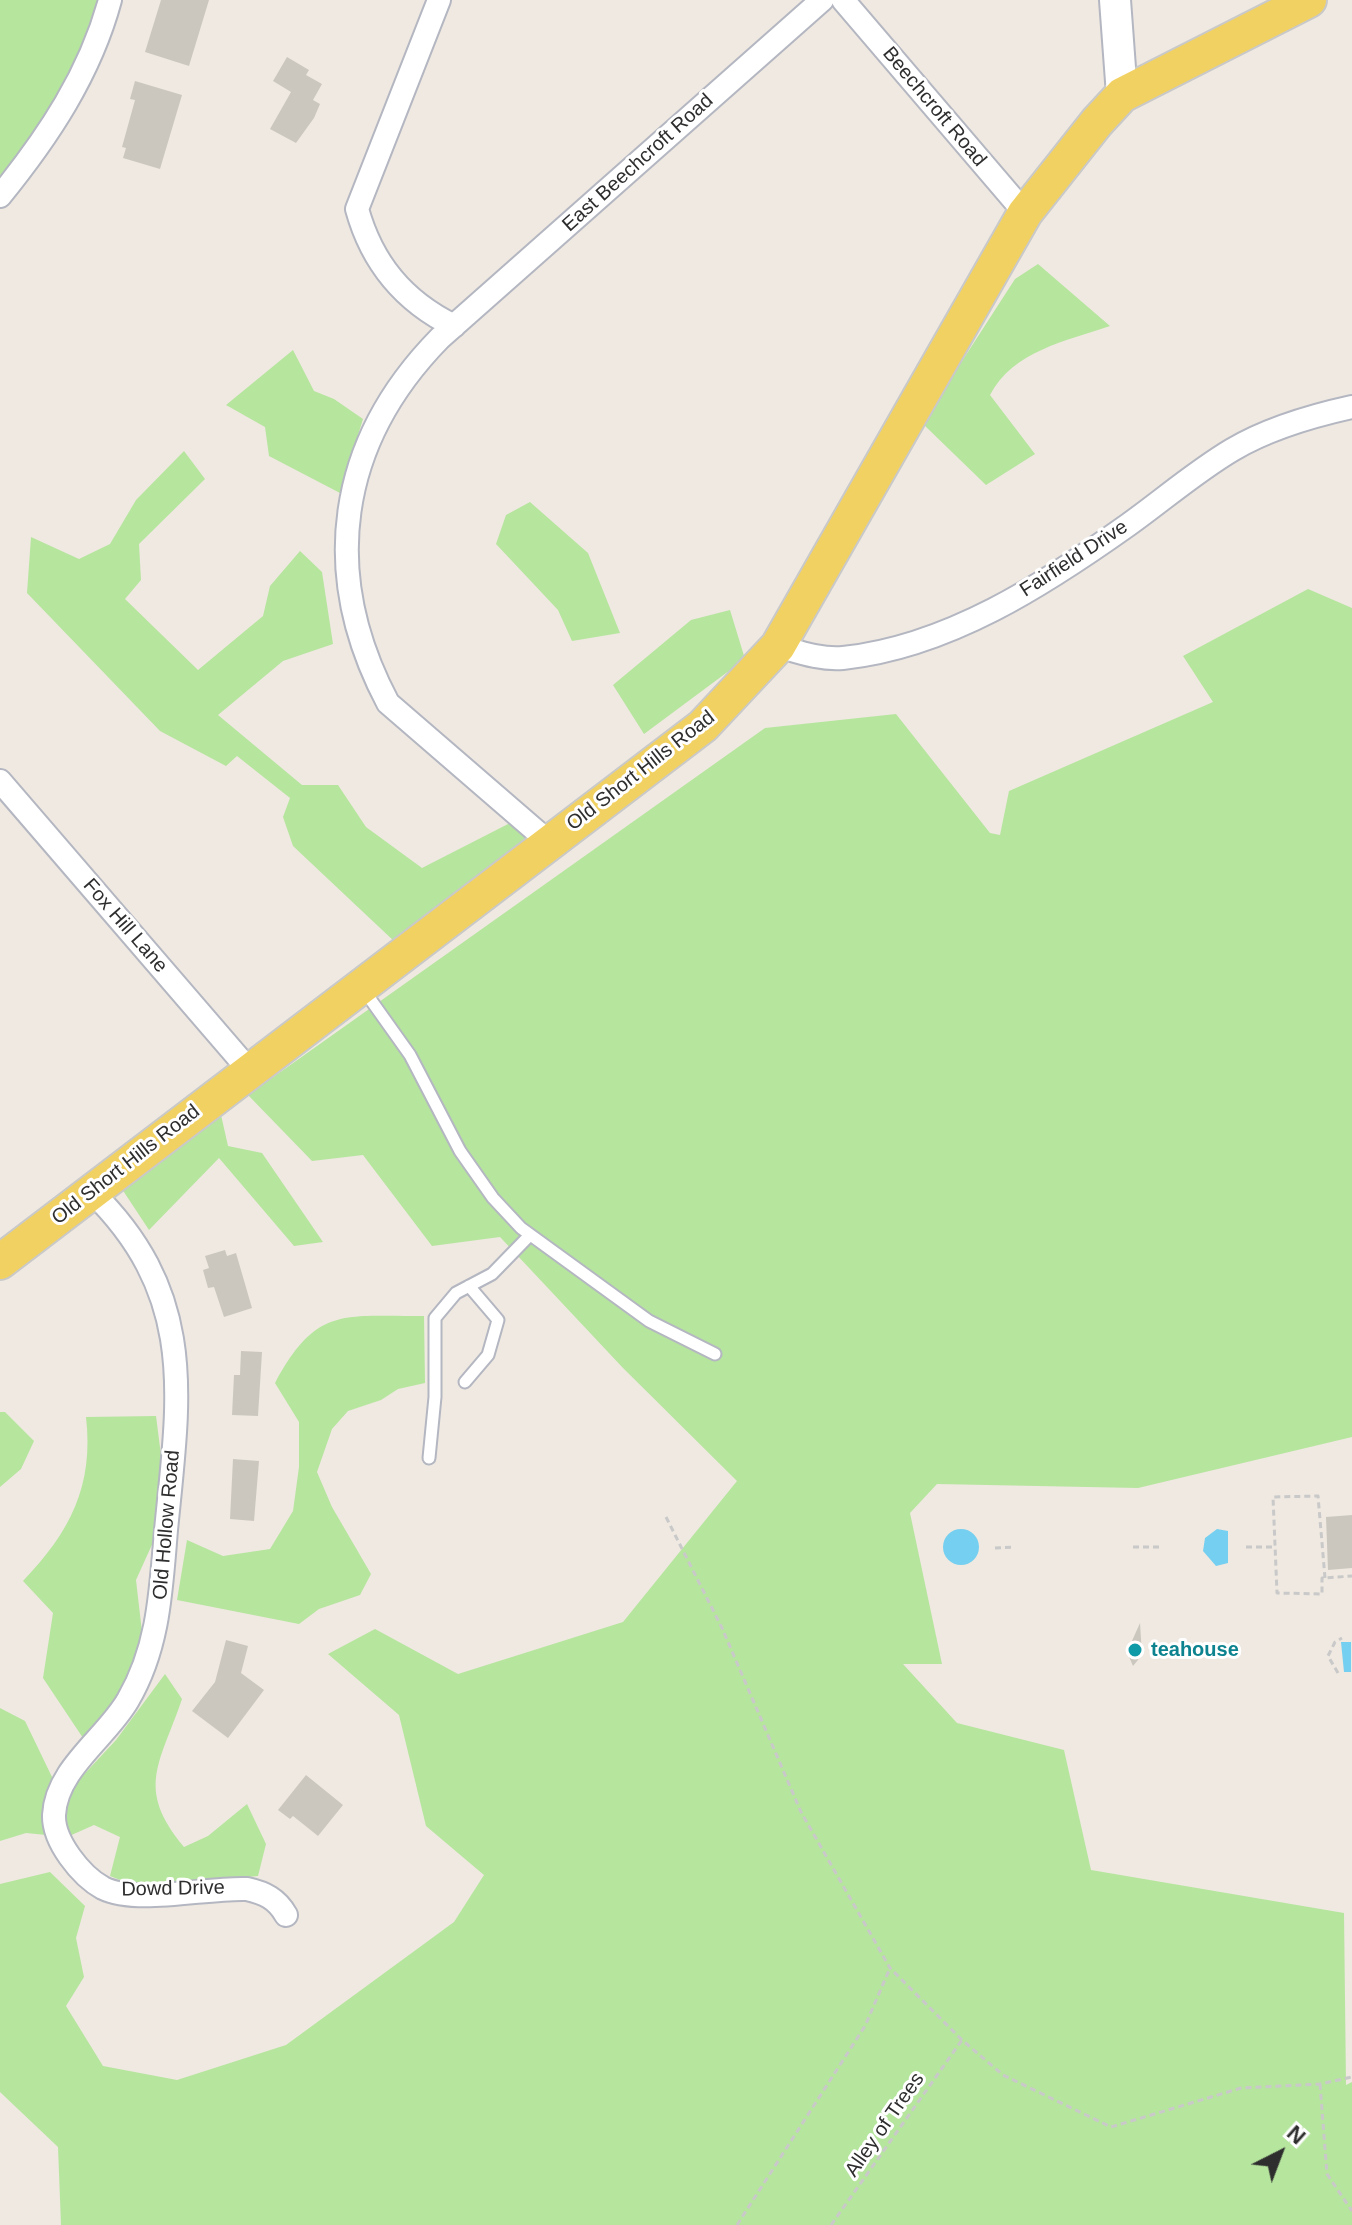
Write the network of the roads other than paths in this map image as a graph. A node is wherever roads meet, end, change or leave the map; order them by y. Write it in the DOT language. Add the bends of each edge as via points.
graph roads {
  1 [pos="110,0"];
  2 [pos="439,0"];
  3 [pos="822,0"];
  4 [pos="843,0"];
  5 [pos="1115,0"];
  6 [pos="1309,0"];
  7 [pos="1122,95"];
  8 [pos="0,196"];
  9 [pos="1025,213"];
  10 [pos="454,326"];
  11 [pos="1352,407"];
  12 [pos="778,646"];
  13 [pos="0,781"];
  14 [pos="550,843"];
  15 [pos="360,985"];
  16 [pos="249,1070"];
  17 [pos="92,1192"];
  18 [pos="530,1235"];
  19 [pos="0,1262"];
  20 [pos="469,1286"];
  21 [pos="715,1354"];
  22 [pos="465,1382"];
  23 [pos="429,1458"];
  24 [pos="66,1850"];
  25 [pos="286,1915"];
  1 -- 8 [label="street" via="76,87"];
  2 -- 10 [label="street" via="357,209 368,241 395,284 420,307"];
  3 -- 10 [label="street, East Beechcroft Road"];
  4 -- 9 [label="street, Beechcroft Road"];
  5 -- 7 [label="street"];
  6 -- 7 [label="main road, Old Short Hills Road"];
  7 -- 9 [label="main road, Old Short Hills Road"];
  9 -- 12 [label="main road, Old Short Hills Road"];
  10 -- 14 [label="street, East Beechcroft Road" via="415,363 368,441 347,529 348,589 362,648 388,703"];
  11 -- 12 [label="street, Fairfield Drive" via="1294,422 1235,449 1023,593 967,623 843,658"];
  12 -- 14 [label="main road, Old Short Hills Road" via="703,726"];
  13 -- 16 [label="street, Fox Hill Lane"];
  14 -- 15 [label="main road, Old Short Hills Road"];
  15 -- 16 [label="main road, Old Short Hills Road"];
  15 -- 18 [label="lane" via="410,1055 460,1151 493,1198"];
  16 -- 17 [label="main road, Old Short Hills Road"];
  17 -- 19 [label="main road, Old Short Hills Road"];
  17 -- 24 [label="street, Old Hollow Road" via="126,1230 160,1293 177,1361 177,1411 160,1616 128,1701 59,1794 55,1829"];
  18 -- 20 [label="lane" via="492,1274"];
  18 -- 21 [label="lane" via="649,1321"];
  20 -- 22 [label="lane" via="498,1320 488,1355"];
  20 -- 23 [label="lane" via="435,1318"];
  24 -- 25 [label="street, Dowd Drive" via="102,1887 119,1893 247,1889 263,1892"];
}
